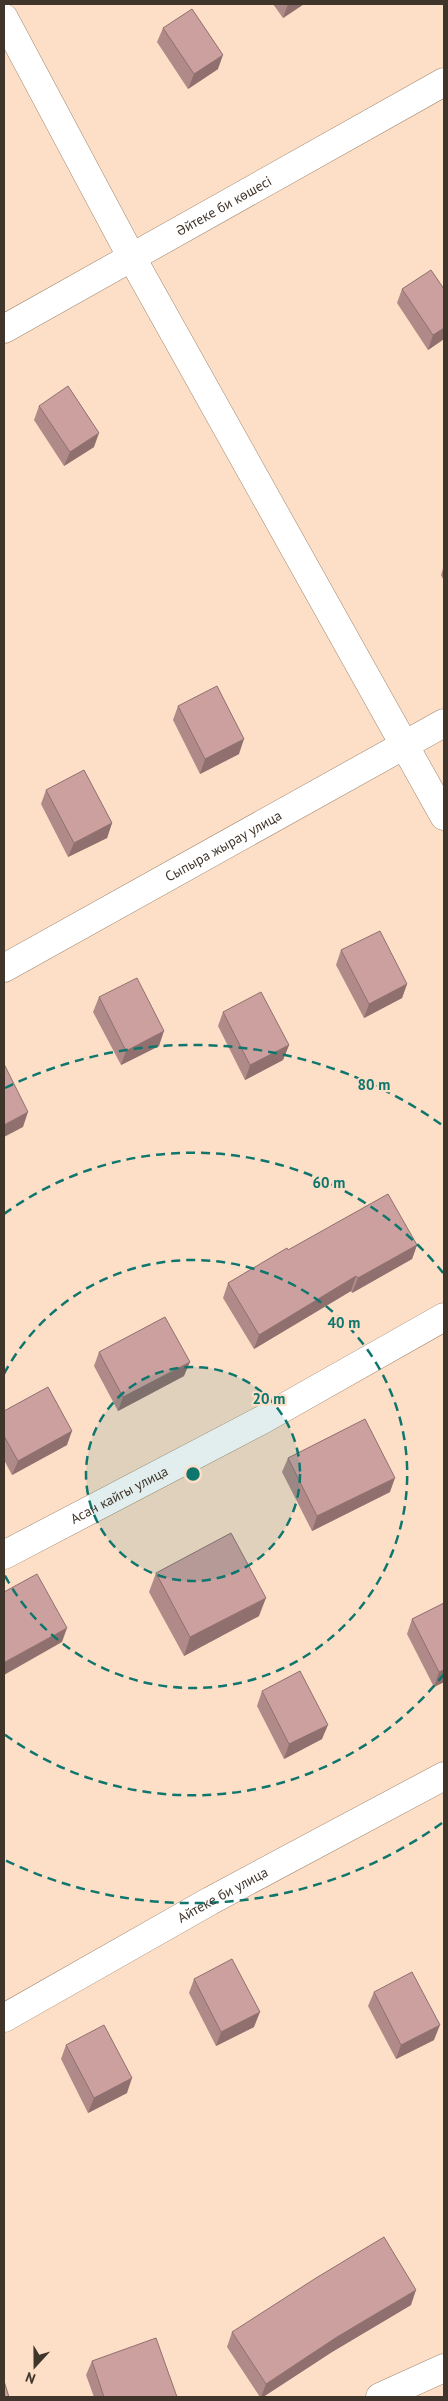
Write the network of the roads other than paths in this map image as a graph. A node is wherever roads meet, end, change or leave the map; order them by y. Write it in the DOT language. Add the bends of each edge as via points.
graph roads {
  1 [pos="4,18"];
  2 [pos="444,82"];
  3 [pos="132,258"];
  4 [pos="4,329"];
  5 [pos="444,723"];
  6 [pos="405,745"];
  7 [pos="444,816"];
  8 [pos="4,968"];
  9 [pos="444,1317"];
  10 [pos="4,1555"];
  11 [pos="444,1776"];
  12 [pos="4,2018"];
  13 [pos="444,2368"];
  14 [pos="380,2397"];
  1 -- 3 [label="street"];
  2 -- 3 [label="street, Әйтеке би көшесі"];
  3 -- 4 [label="street, Әйтеке би көшесі"];
  3 -- 6 [label="street"];
  5 -- 6 [label="street, Сыпыра жырау улица"];
  6 -- 7 [label="street"];
  6 -- 8 [label="street, Сыпыра жырау улица"];
  9 -- 10 [label="street, Асан кайгы улица" via="262,1420"];
  11 -- 12 [label="street, Айтеке би улица" via="210,1901"];
  13 -- 14 [label="street"];
}
